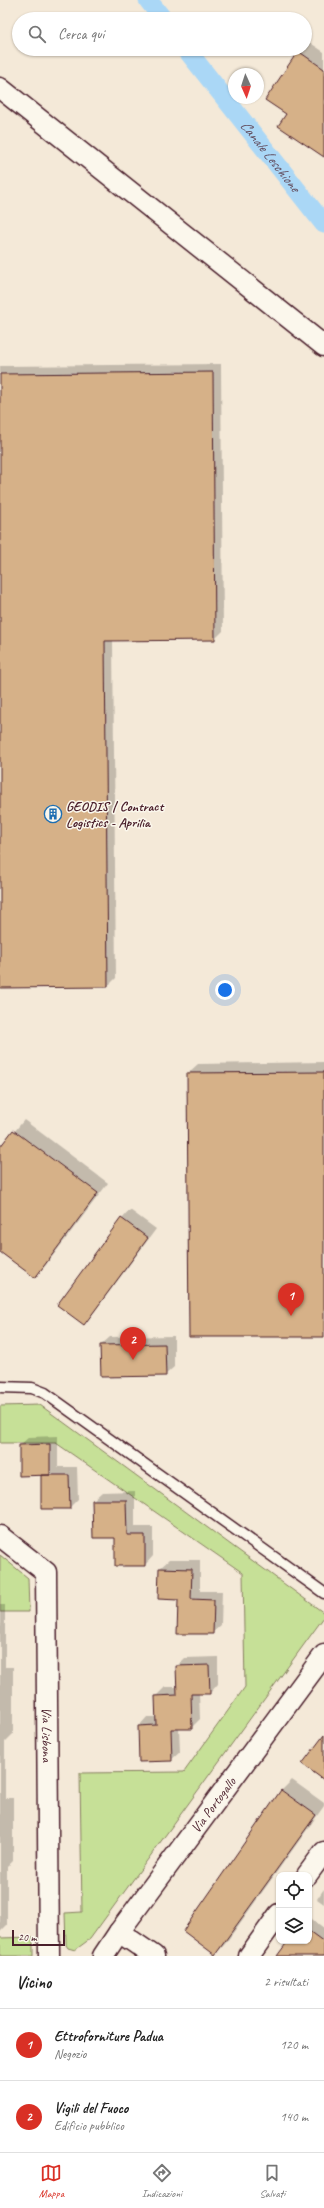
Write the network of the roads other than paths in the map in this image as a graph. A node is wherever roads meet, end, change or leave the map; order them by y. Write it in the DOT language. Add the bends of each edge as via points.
graph roads {
  1 [pos="0,88"];
  2 [pos="0,108"];
  3 [pos="29,113"];
  4 [pos="324,346"];
  5 [pos="0,1387"];
  6 [pos="0,1536"];
  7 [pos="324,1593"];
  8 [pos="324,1654"];
  9 [pos="324,1852"];
  10 [pos="309,1872"];
  11 [pos="276,1918"];
  12 [pos="119,1932"];
  13 [pos="49,1956"];
  14 [pos="103,1956"];
  15 [pos="154,1956"];
  16 [pos="249,1956"];
  1 -- 3 [label="street"];
  2 -- 3 [label="street"];
  3 -- 4 [label="street"];
  5 -- 7 [label="lane" via="32,1388 45,1393"];
  6 -- 13 [label="street, Via Lisbona" via="46,1572"];
  8 -- 12 [label="street, Via Portogallo"];
  9 -- 10 [label="street"];
  11 -- 16 [label="street"];
  12 -- 14 [label="street, Via Portogallo"];
  12 -- 15 [label="street"];
}
